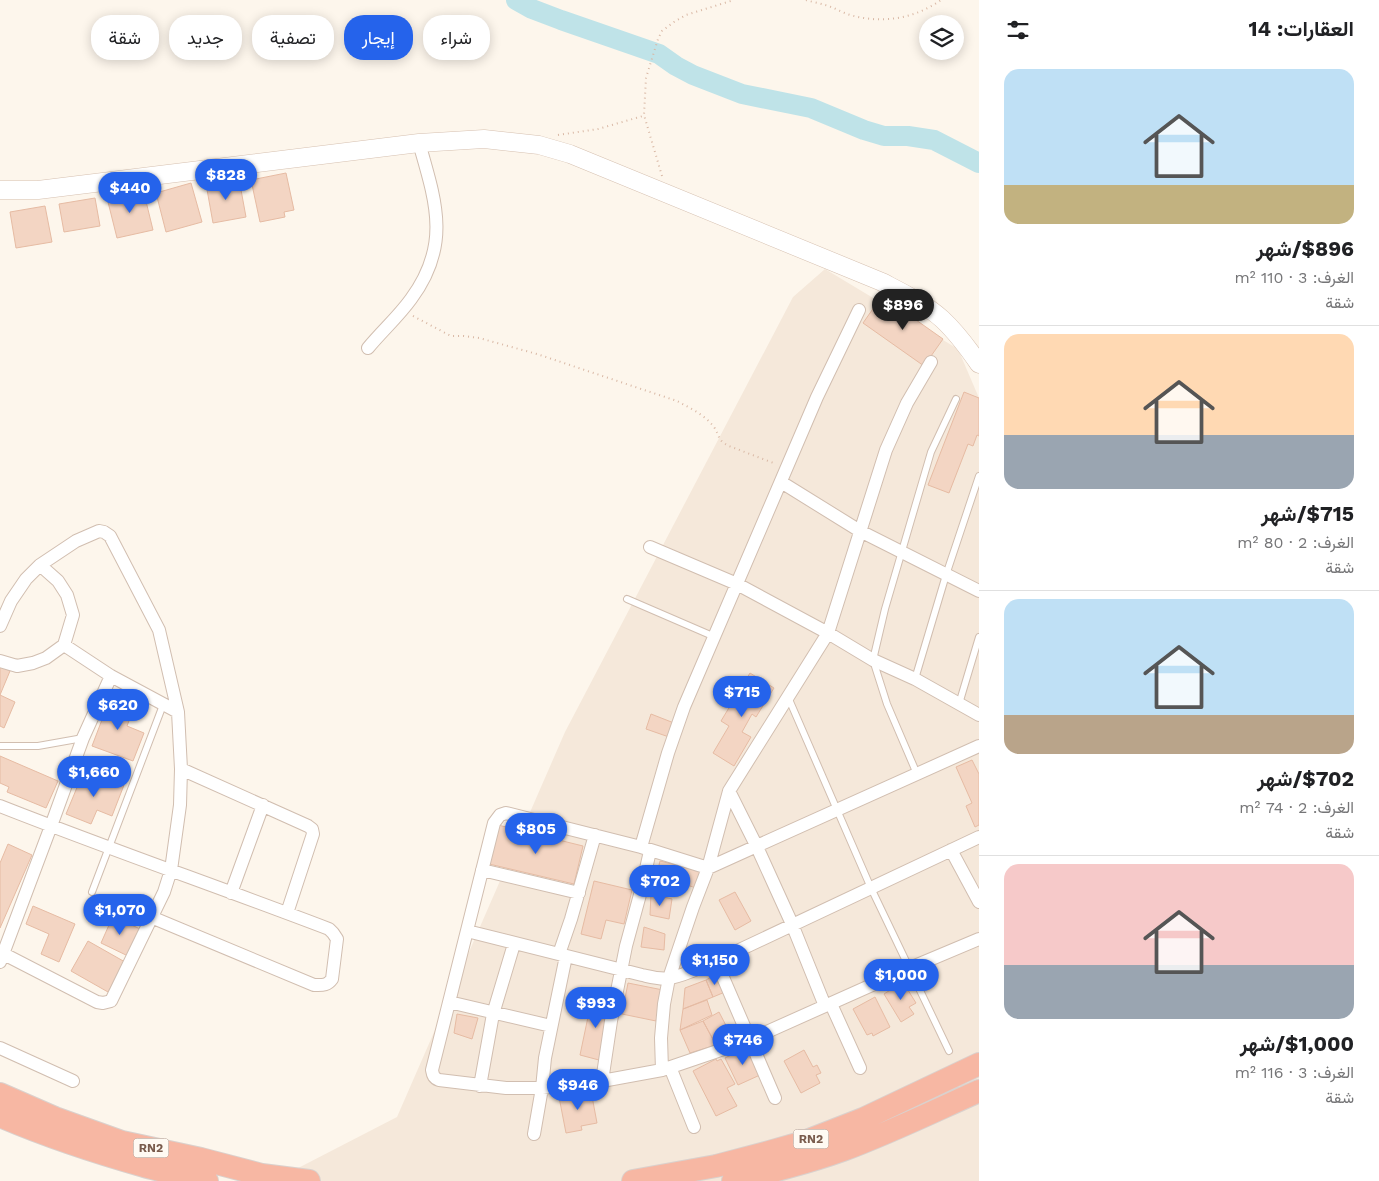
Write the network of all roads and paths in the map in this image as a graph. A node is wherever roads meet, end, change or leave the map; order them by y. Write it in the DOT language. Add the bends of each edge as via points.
graph roads {
  1 [pos="734,0"];
  2 [pos="806,0"];
  3 [pos="941,0"];
  4 [pos="644,115"];
  5 [pos="554,136"];
  6 [pos="419,143"];
  7 [pos="0,190"];
  8 [pos="22,190"];
  9 [pos="666,194"];
  10 [pos="0,195"];
  11 [pos="402,310"];
  12 [pos="859,310"];
  13 [pos="368,348"];
  14 [pos="931,362"];
  15 [pos="979,364"];
  16 [pos="956,399"];
  17 [pos="787,468"];
  18 [pos="979,476"];
  19 [pos="781,482"];
  20 [pos="860,531"];
  21 [pos="650,547"];
  22 [pos="902,553"];
  23 [pos="40,565"];
  24 [pos="946,575"];
  25 [pos="737,584"];
  26 [pos="979,591"];
  27 [pos="627,599"];
  28 [pos="0,626"];
  29 [pos="828,633"];
  30 [pos="714,637"];
  31 [pos="979,637"];
  32 [pos="64,645"];
  33 [pos="873,660"];
  34 [pos="0,661"];
  35 [pos="111,676"];
  36 [pos="914,679"];
  37 [pos="788,696"];
  38 [pos="959,704"];
  39 [pos="163,705"];
  40 [pos="178,712"];
  41 [pos="979,715"];
  42 [pos="83,738"];
  43 [pos="0,746"];
  44 [pos="979,746"];
  45 [pos="181,768"];
  46 [pos="917,774"];
  47 [pos="729,791"];
  48 [pos="263,805"];
  49 [pos="0,806"];
  50 [pos="838,809"];
  51 [pos="51,826"];
  52 [pos="595,835"];
  53 [pos="979,837"];
  54 [pos="757,847"];
  55 [pos="109,848"];
  56 [pos="646,849"];
  57 [pos="951,850"];
  58 [pos="708,868"];
  59 [pos="170,870"];
  60 [pos="482,870"];
  61 [pos="871,888"];
  62 [pos="92,892"];
  63 [pos="231,893"];
  64 [pos="579,893"];
  65 [pos="979,902"];
  66 [pos="287,913"];
  67 [pos="152,917"];
  68 [pos="792,924"];
  69 [pos="467,931"];
  70 [pos="979,939"];
  71 [pos="514,944"];
  72 [pos="563,955"];
  73 [pos="1,956"];
  74 [pos="716,961"];
  75 [pos="910,968"];
  76 [pos="622,970"];
  77 [pos="669,978"];
  78 [pos="449,1002"];
  79 [pos="828,1005"];
  80 [pos="493,1014"];
  81 [pos="552,1026"];
  82 [pos="751,1038"];
  83 [pos="0,1048"];
  84 [pos="949,1051"];
  85 [pos="979,1064"];
  86 [pos="860,1068"];
  87 [pos="666,1069"];
  88 [pos="73,1081"];
  89 [pos="602,1081"];
  90 [pos="480,1086"];
  91 [pos="542,1088"];
  92 [pos="979,1091"];
  93 [pos="0,1094"];
  94 [pos="775,1098"];
  95 [pos="0,1116"];
  96 [pos="694,1127"];
  97 [pos="534,1134"];
  98 [pos="207,1181"];
  99 [pos="309,1181"];
  100 [pos="633,1181"];
  101 [pos="733,1181"];
  1 -- 4 [label="path" via="686,15 662,31 646,78"];
  2 -- 3 [label="path" via="871,20 897,19 928,9"];
  4 -- 5 [label="path" via="598,129"];
  4 -- 9 [label="path"];
  6 -- 8 [label="street"];
  6 -- 9 [label="street" via="484,139 539,146 570,154"];
  6 -- 11 [label="street" via="433,193 436,241 430,268"];
  7 -- 8 [label="street"];
  8 -- 10 [label="street"];
  9 -- 15 [label="street" via="882,282 911,297 942,319"];
  11 -- 13 [label="street"];
  11 -- 17 [label="path" via="452,336 479,338 536,354 677,402 704,418 714,427 722,442"];
  12 -- 17 [label="street"];
  14 -- 20 [label="street" via="907,403 886,450"];
  16 -- 22 [label="lane" via="932,452"];
  17 -- 19 [label="street"];
  18 -- 24 [label="lane"];
  19 -- 20 [label="street"];
  19 -- 25 [label="street"];
  20 -- 22 [label="street"];
  20 -- 29 [label="street"];
  21 -- 25 [label="street"];
  22 -- 24 [label="street"];
  22 -- 33 [label="lane"];
  23 -- 28 [label="street" via="11,601"];
  23 -- 32 [label="street" via="58,581 72,614"];
  23 -- 40 [label="street" via="76,541 99,531 110,536 158,630"];
  24 -- 26 [label="street"];
  24 -- 36 [label="lane"];
  25 -- 29 [label="street"];
  25 -- 30 [label="street"];
  27 -- 30 [label="lane"];
  29 -- 33 [label="street"];
  29 -- 37 [label="street"];
  30 -- 56 [label="street" via="668,753"];
  31 -- 38 [label="lane"];
  32 -- 34 [label="street" via="33,663 17,666"];
  32 -- 35 [label="street"];
  33 -- 36 [label="street"];
  33 -- 46 [label="lane" via="887,704"];
  35 -- 39 [label="street"];
  35 -- 42 [label="street"];
  36 -- 38 [label="street"];
  37 -- 47 [label="street"];
  37 -- 50 [label="lane"];
  38 -- 41 [label="street"];
  39 -- 40 [label="street"];
  39 -- 55 [label="lane"];
  40 -- 45 [label="street"];
  42 -- 43 [label="lane" via="38,746"];
  42 -- 51 [label="street"];
  44 -- 46 [label="street"];
  45 -- 48 [label="street"];
  45 -- 59 [label="street" via="180,805"];
  46 -- 50 [label="street"];
  47 -- 54 [label="street"];
  47 -- 58 [label="street"];
  48 -- 63 [label="street"];
  48 -- 66 [label="street" via="312,829"];
  49 -- 51 [label="street"];
  50 -- 54 [label="street"];
  50 -- 61 [label="lane"];
  51 -- 55 [label="street"];
  51 -- 73 [label="street"];
  52 -- 56 [label="street"];
  52 -- 60 [label="street" via="506,813 494,822"];
  52 -- 64 [label="street"];
  53 -- 57 [label="street"];
  54 -- 58 [label="street"];
  54 -- 68 [label="street"];
  55 -- 59 [label="street"];
  55 -- 62 [label="lane"];
  56 -- 58 [label="street"];
  56 -- 76 [label="street" via="641,892"];
  57 -- 61 [label="street"];
  57 -- 65 [label="street"];
  58 -- 77 [label="street"];
  59 -- 63 [label="street"];
  59 -- 67 [label="street"];
  60 -- 64 [label="street"];
  60 -- 69 [label="street"];
  61 -- 68 [label="street"];
  61 -- 75 [label="lane"];
  63 -- 66 [label="street"];
  64 -- 72 [label="street"];
  66 -- 67 [label="street" via="334,933 336,939 329,983 314,985"];
  67 -- 73 [label="street" via="114,996 107,1003 97,1002"];
  68 -- 74 [label="street"];
  68 -- 79 [label="street"];
  69 -- 71 [label="street"];
  69 -- 78 [label="street"];
  70 -- 75 [label="street"];
  71 -- 72 [label="street"];
  71 -- 80 [label="street"];
  72 -- 76 [label="street"];
  72 -- 81 [label="street"];
  74 -- 77 [label="street"];
  74 -- 82 [label="street"];
  75 -- 79 [label="street"];
  75 -- 84 [label="lane"];
  76 -- 77 [label="street"];
  76 -- 89 [label="street"];
  77 -- 87 [label="street" via="662,1029"];
  78 -- 80 [label="street"];
  78 -- 90 [label="street" via="433,1075 439,1080"];
  79 -- 82 [label="street"];
  79 -- 86 [label="street"];
  80 -- 81 [label="street"];
  80 -- 90 [label="street"];
  81 -- 91 [label="street"];
  82 -- 87 [label="street"];
  82 -- 94 [label="street"];
  83 -- 88 [label="street"];
  85 -- 100 [label="highway, RN2" via="863,1119 804,1142 716,1166"];
  87 -- 89 [label="street"];
  87 -- 96 [label="street"];
  89 -- 91 [label="street"];
  90 -- 91 [label="street"];
  91 -- 97 [label="street"];
  92 -- 101 [label="highway, RN2" via="842,1150"];
  93 -- 99 [label="highway, RN2" via="122,1142 201,1158 262,1175"];
  95 -- 98 [label="highway, RN2" via="118,1158"];
}
